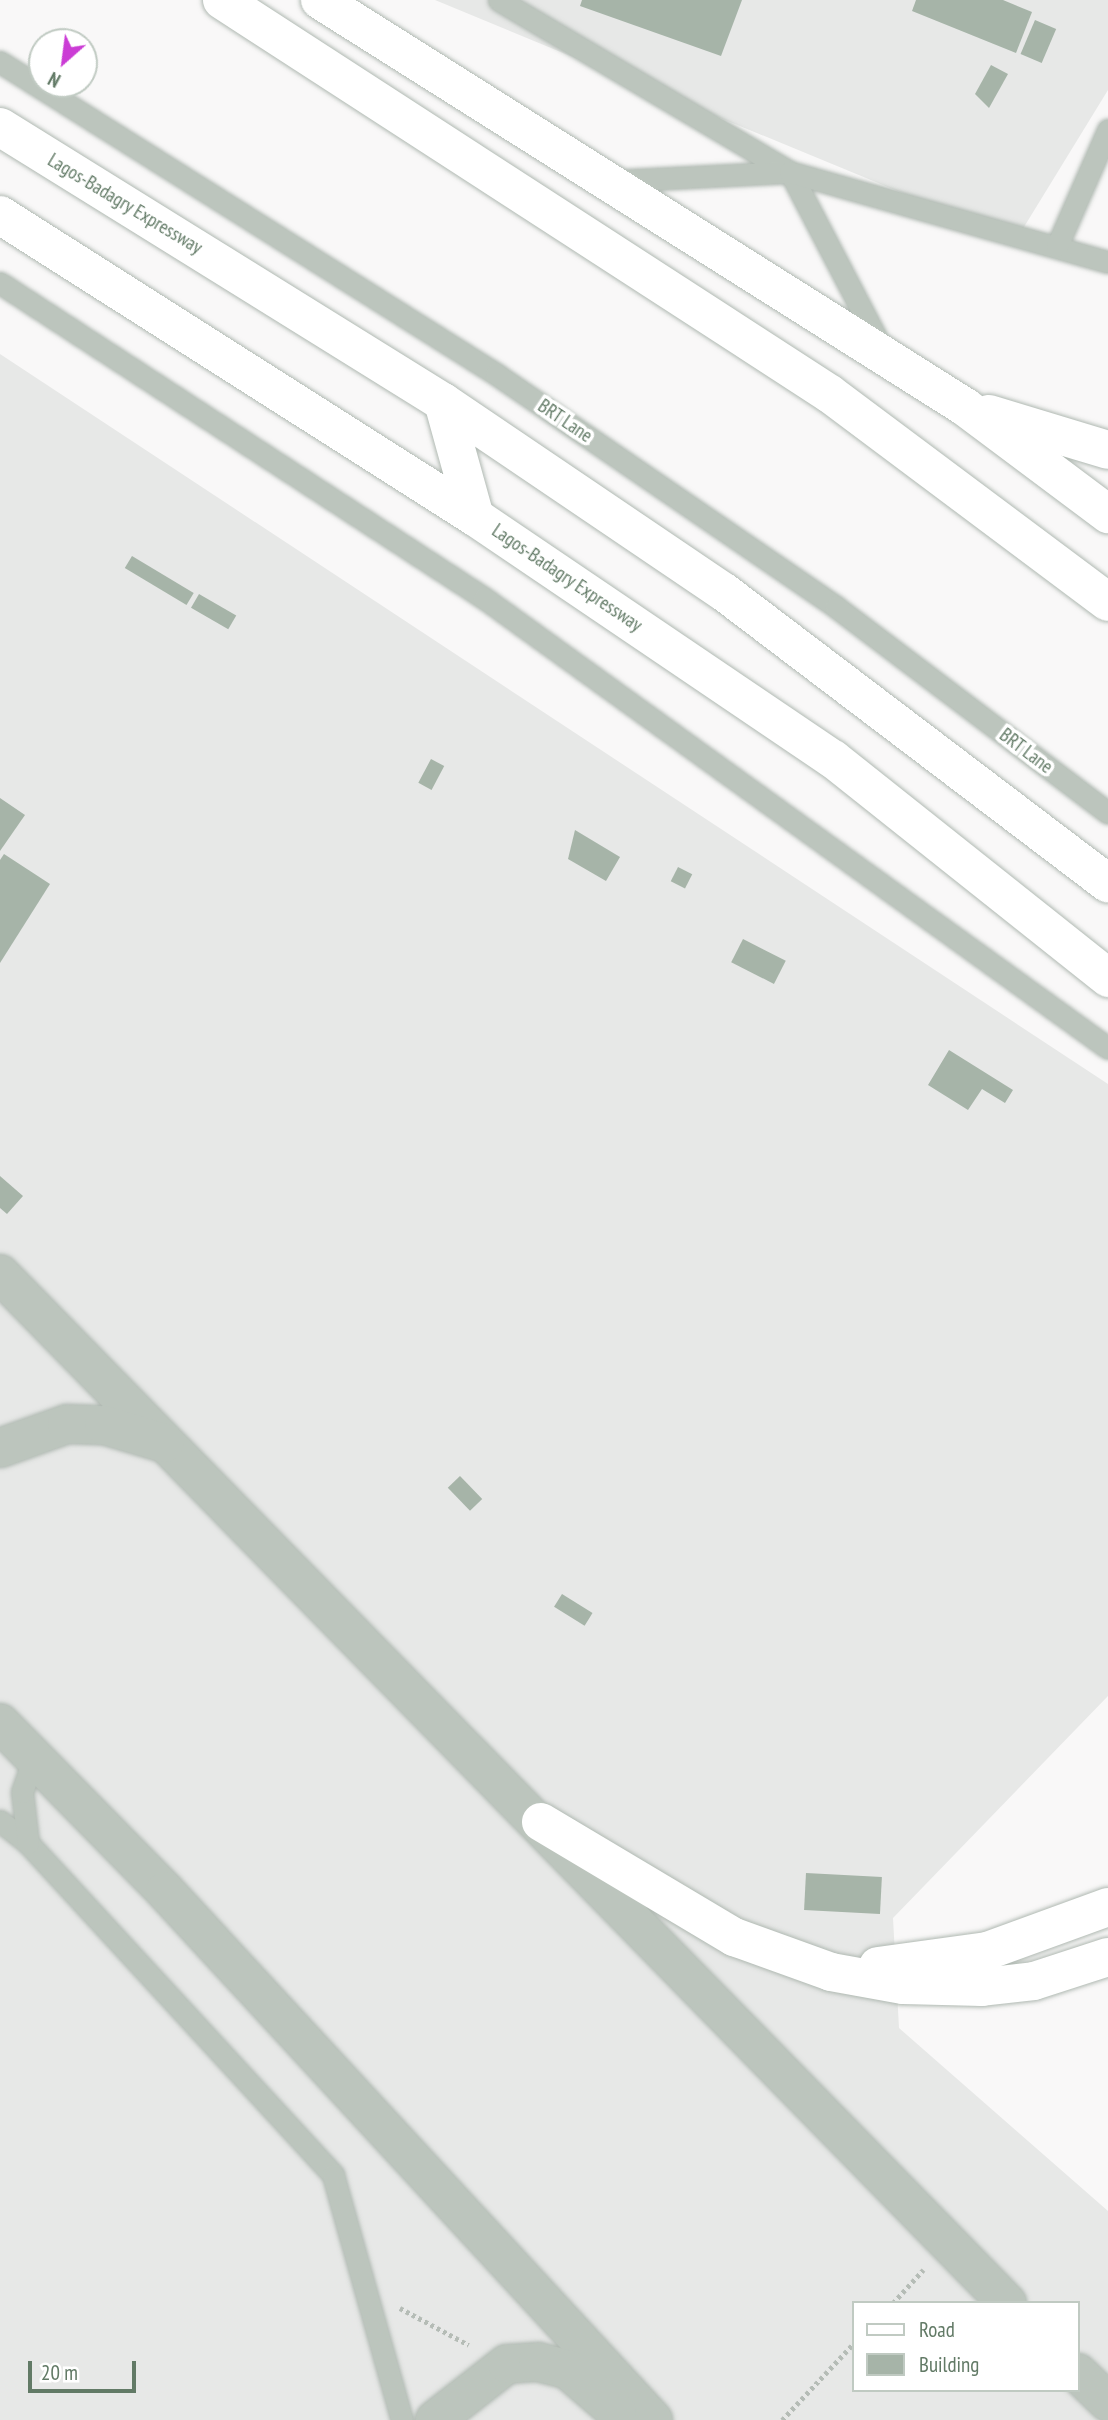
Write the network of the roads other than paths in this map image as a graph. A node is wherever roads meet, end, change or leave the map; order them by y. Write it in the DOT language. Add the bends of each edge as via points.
graph roads {
  1 [pos="209,0"];
  2 [pos="222,0"];
  3 [pos="320,0"];
  4 [pos="499,0"];
  5 [pos="0,62"];
  6 [pos="0,127"];
  7 [pos="1108,130"];
  8 [pos="790,172"];
  9 [pos="606,181"];
  10 [pos="0,215"];
  11 [pos="1057,246"];
  12 [pos="1108,262"];
  13 [pos="0,283"];
  14 [pos="887,358"];
  15 [pos="443,402"];
  16 [pos="965,407"];
  17 [pos="1108,450"];
  18 [pos="1108,514"];
  19 [pos="475,517"];
  20 [pos="1108,602"];
  21 [pos="1108,616"];
  22 [pos="1108,813"];
  23 [pos="1108,883"];
  24 [pos="1108,978"];
  25 [pos="1108,1048"];
  26 [pos="0,1274"];
  27 [pos="166,1444"];
  28 [pos="0,1448"];
  29 [pos="0,1723"];
  30 [pos="33,1760"];
  31 [pos="0,1821"];
  32 [pos="541,1822"];
  33 [pos="28,1843"];
  34 [pos="1108,1907"];
  35 [pos="1108,1957"];
  36 [pos="831,1972"];
  37 [pos="1005,2301"];
  38 [pos="1080,2375"];
  39 [pos="1108,2402"];
  40 [pos="402,2420"];
  41 [pos="435,2420"];
  42 [pos="626,2420"];
  43 [pos="653,2420"];
  1 -- 21 [label="lane" via="813,397"];
  2 -- 20 [label="main road" via="830,394"];
  3 -- 9 [label="main road"];
  4 -- 8 [label="lane"];
  5 -- 22 [label="lane, BRT Lane" via="496,374 836,607"];
  6 -- 15 [label="main road, Lagos-Badagry Expressway"];
  7 -- 11 [label="lane"];
  8 -- 9 [label="lane"];
  8 -- 11 [label="lane"];
  8 -- 14 [label="lane"];
  9 -- 14 [label="main road"];
  10 -- 19 [label="main road, Lagos-Badagry Expressway"];
  11 -- 12 [label="lane"];
  13 -- 25 [label="lane" via="484,598"];
  14 -- 16 [label="main road"];
  15 -- 19 [label="main road"];
  15 -- 23 [label="main road, Lagos-Badagry Expressway" via="724,592"];
  16 -- 17 [label="main road"];
  16 -- 18 [label="main road"];
  19 -- 24 [label="main road, Lagos-Badagry Expressway" via="833,759"];
  26 -- 27 [label="street"];
  27 -- 28 [label="street" via="104,1425 67,1424"];
  27 -- 32 [label="street"];
  29 -- 30 [label="street"];
  30 -- 33 [label="lane" via="22,1792"];
  30 -- 43 [label="street" via="165,1891"];
  31 -- 33 [label="lane"];
  32 -- 36 [label="main road" via="734,1937"];
  32 -- 37 [label="street"];
  33 -- 40 [label="lane" via="313,2148 332,2175"];
  34 -- 36 [label="main road" via="987,1951"];
  35 -- 36 [label="main road" via="1034,1981 982,1987 903,1985"];
  38 -- 39 [label="street"];
  41 -- 42 [label="street" via="472,2386 507,2364 538,2362 567,2369"];
}
